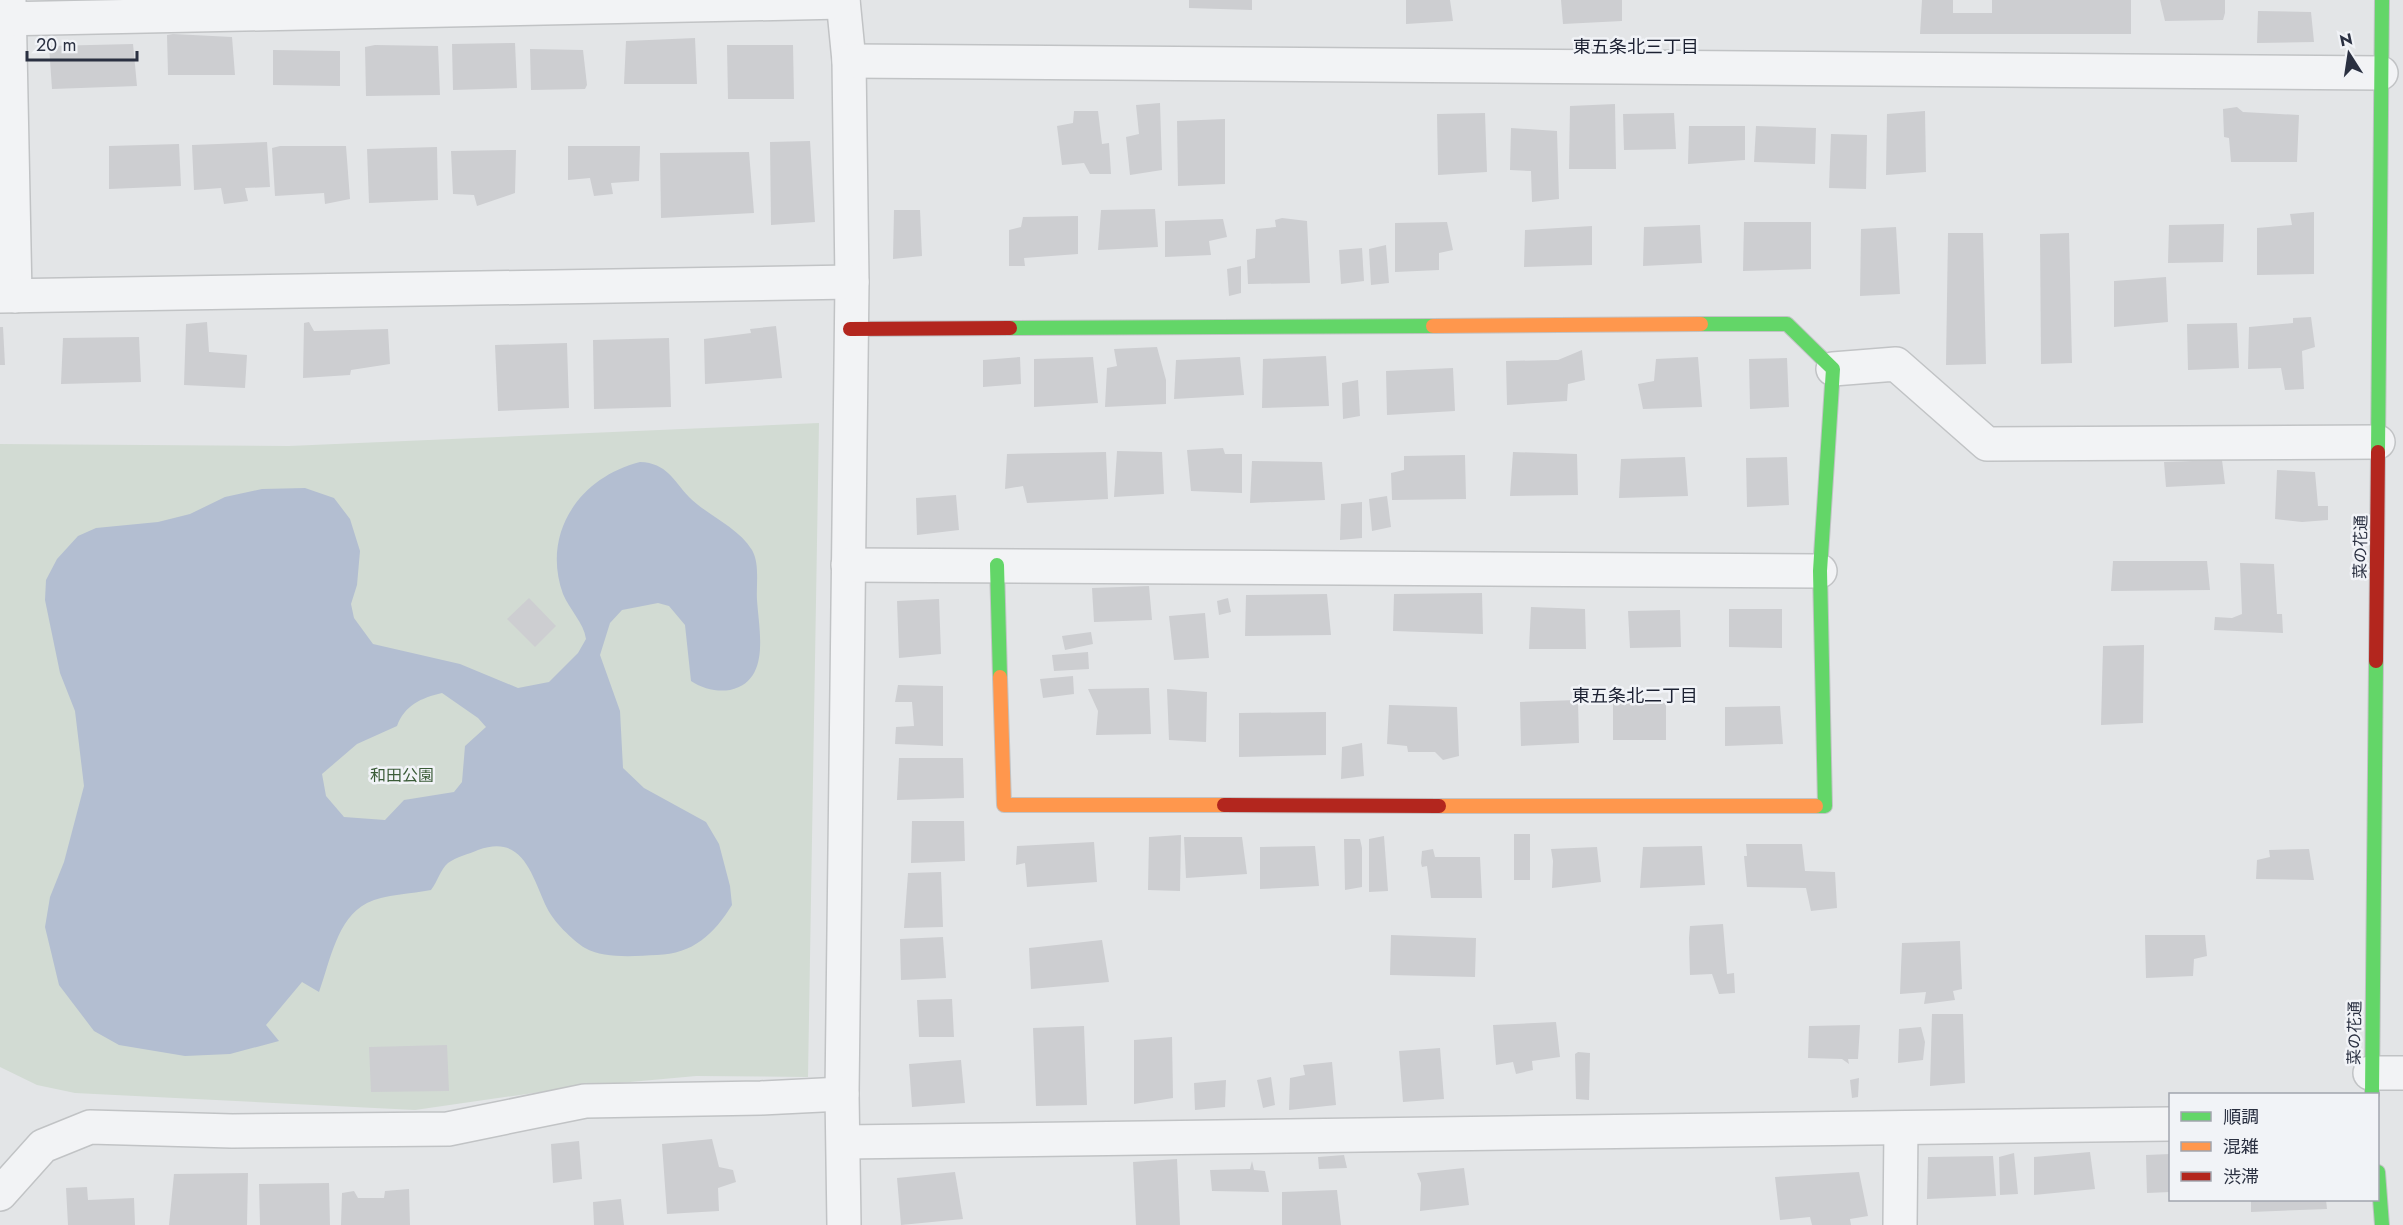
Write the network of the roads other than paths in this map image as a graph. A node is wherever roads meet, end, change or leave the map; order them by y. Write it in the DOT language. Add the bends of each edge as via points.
graph roads {
  1 [pos="2382,0"];
  2 [pos="843,1"];
  3 [pos="6,12"];
  4 [pos="849,61"];
  5 [pos="2381,73"];
  6 [pos="852,282"];
  7 [pos="8,296"];
  8 [pos="850,329"];
  9 [pos="1833,369"];
  10 [pos="2378,442"];
  11 [pos="848,565"];
  12 [pos="997,566"];
  13 [pos="1820,571"];
  14 [pos="2403,1072"];
  15 [pos="2371,1084"];
  16 [pos="842,1094"];
  17 [pos="2169,1124"];
  18 [pos="1901,1128"];
  19 [pos="844,1142"];
  20 [pos="2379,1185"];
  21 [pos="0,1194"];
  22 [pos="844,1225"];
  23 [pos="1900,1225"];
  24 [pos="2382,1225"];
  1 -- 5 [label="street, 菜の花通"];
  2 -- 3 [label="street"];
  2 -- 4 [label="street"];
  3 -- 7 [label="street"];
  4 -- 5 [label="street"];
  4 -- 6 [label="street"];
  5 -- 10 [label="street, 菜の花通"];
  6 -- 7 [label="street"];
  6 -- 8 [label="street"];
  8 -- 9 [label="street" via="1787,324"];
  8 -- 11 [label="street"];
  9 -- 10 [label="street" via="1896,364 1987,444"];
  9 -- 13 [label="street"];
  10 -- 15 [label="street, 菜の花通"];
  11 -- 12 [label="street"];
  11 -- 16 [label="street"];
  12 -- 13 [label="street"];
  12 -- 13 [label="street" via="1004,805 1825,806"];
  14 -- 15 [label="street"];
  16 -- 19 [label="street"];
  16 -- 21 [label="street" via="585,1101 448,1129 232,1131 90,1127 43,1146"];
  17 -- 18 [label="street"];
  18 -- 19 [label="street"];
  18 -- 23 [label="street"];
  19 -- 22 [label="street"];
  20 -- 24 [label="street"];
}
